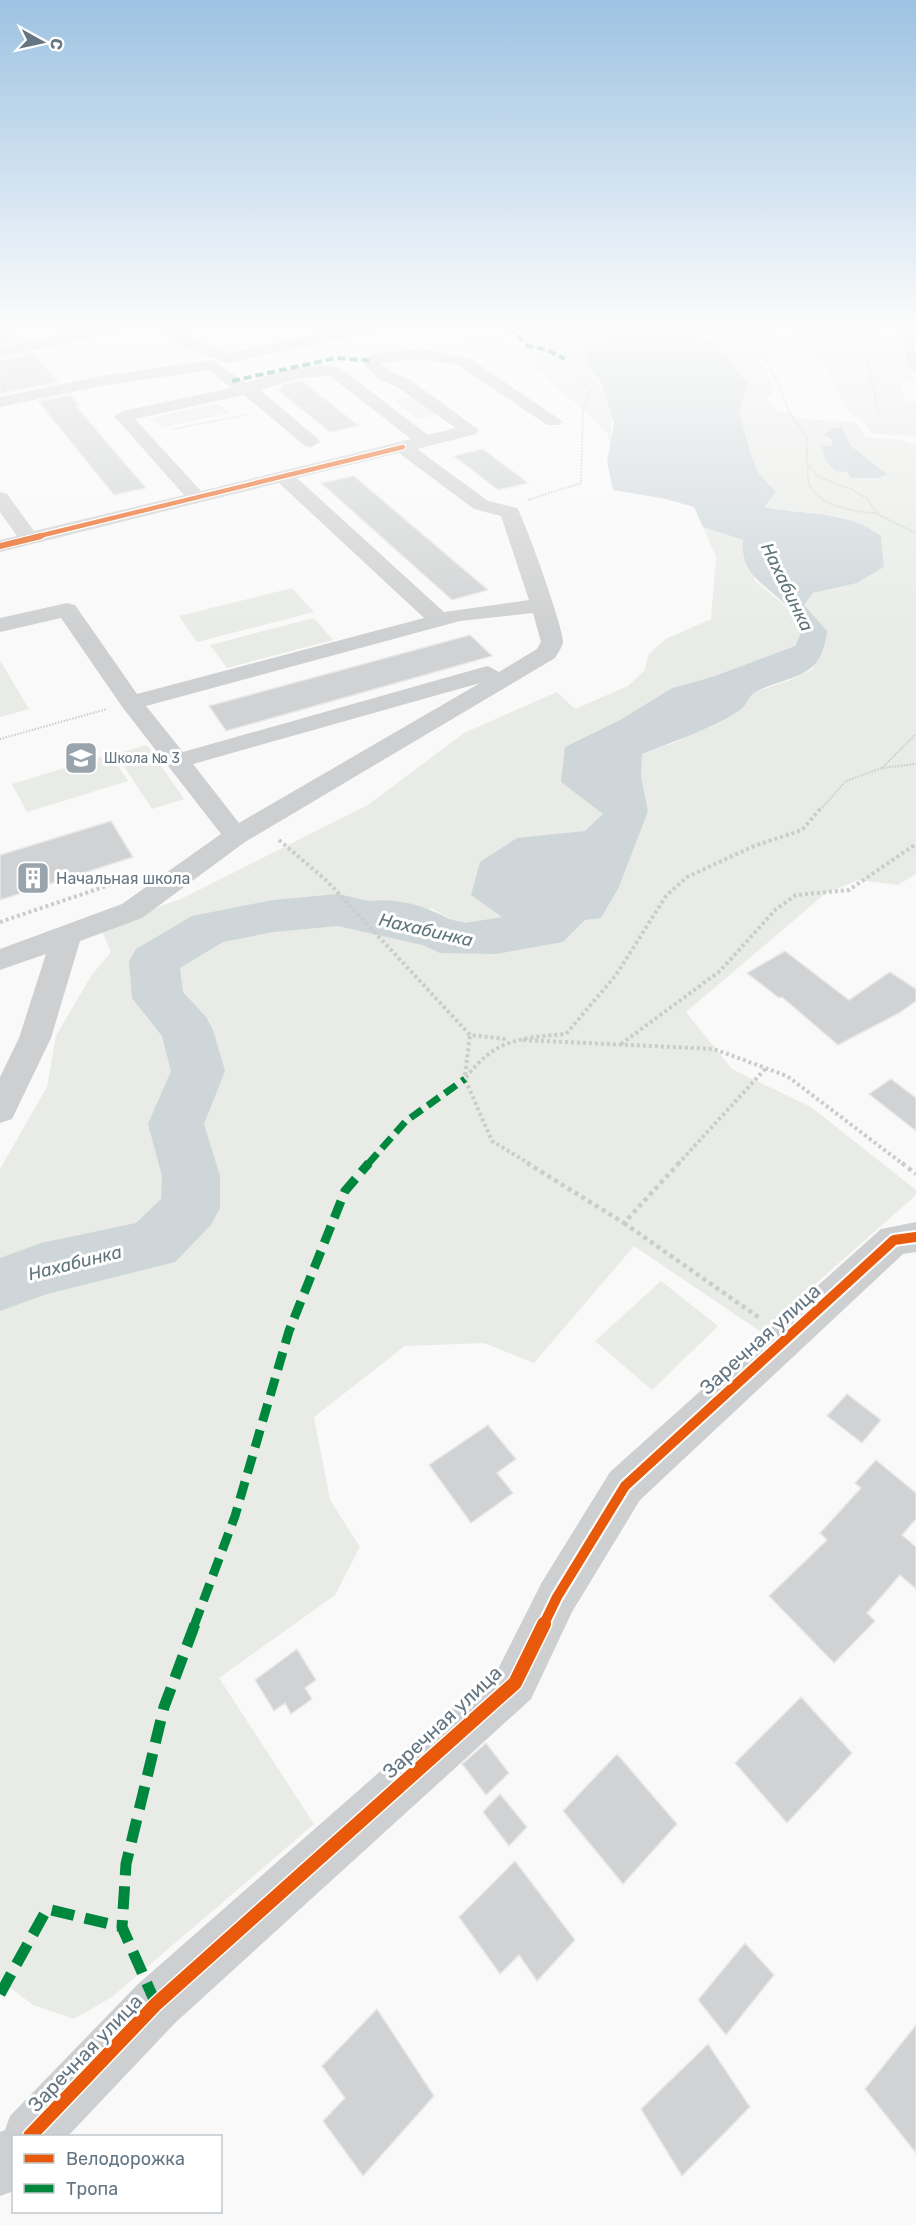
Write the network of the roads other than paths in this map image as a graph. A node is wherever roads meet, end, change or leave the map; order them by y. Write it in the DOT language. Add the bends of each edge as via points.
graph roads {
  1 [pos="136,431"];
  2 [pos="298,431"];
  3 [pos="412,431"];
  4 [pos="467,431"];
  5 [pos="425,441"];
  6 [pos="311,442"];
  7 [pos="403,447"];
  8 [pos="284,477"];
  9 [pos="0,498"];
  10 [pos="197,498"];
  11 [pos="6,517"];
  12 [pos="28,537"];
  13 [pos="0,546"];
  14 [pos="542,605"];
  15 [pos="440,621"];
  16 [pos="0,625"];
  17 [pos="488,673"];
  18 [pos="131,703"];
  19 [pos="177,761"];
  20 [pos="236,836"];
  21 [pos="67,935"];
  22 [pos="0,960"];
  23 [pos="0,1110"];
  24 [pos="916,1237"];
  25 [pos="31,2135"];
  26 [pos="12,2156"];
  27 [pos="0,2168"];
  1 -- 10 [label="street"];
  2 -- 6 [label="street"];
  3 -- 5 [label="street"];
  4 -- 5 [label="street"];
  5 -- 7 [label="street"];
  7 -- 8 [label="street"];
  7 -- 14 [label="street" via="481,505 510,512"];
  8 -- 10 [label="street"];
  8 -- 15 [label="street"];
  9 -- 11 [label="street"];
  10 -- 12 [label="street"];
  11 -- 12 [label="street"];
  12 -- 13 [label="street"];
  14 -- 15 [label="street"];
  14 -- 20 [label="street" via="552,642 547,654"];
  15 -- 18 [label="street"];
  16 -- 18 [label="street" via="68,609"];
  17 -- 19 [label="street"];
  18 -- 19 [label="street"];
  19 -- 20 [label="street"];
  20 -- 21 [label="street" via="132,911"];
  21 -- 22 [label="street"];
  21 -- 23 [label="street" via="34,1038"];
  24 -- 25 [label="street, Заречная улица" via="894,1240 625,1486 557,1597 515,1683 156,2004"];
  26 -- 27 [label="street"];
}
